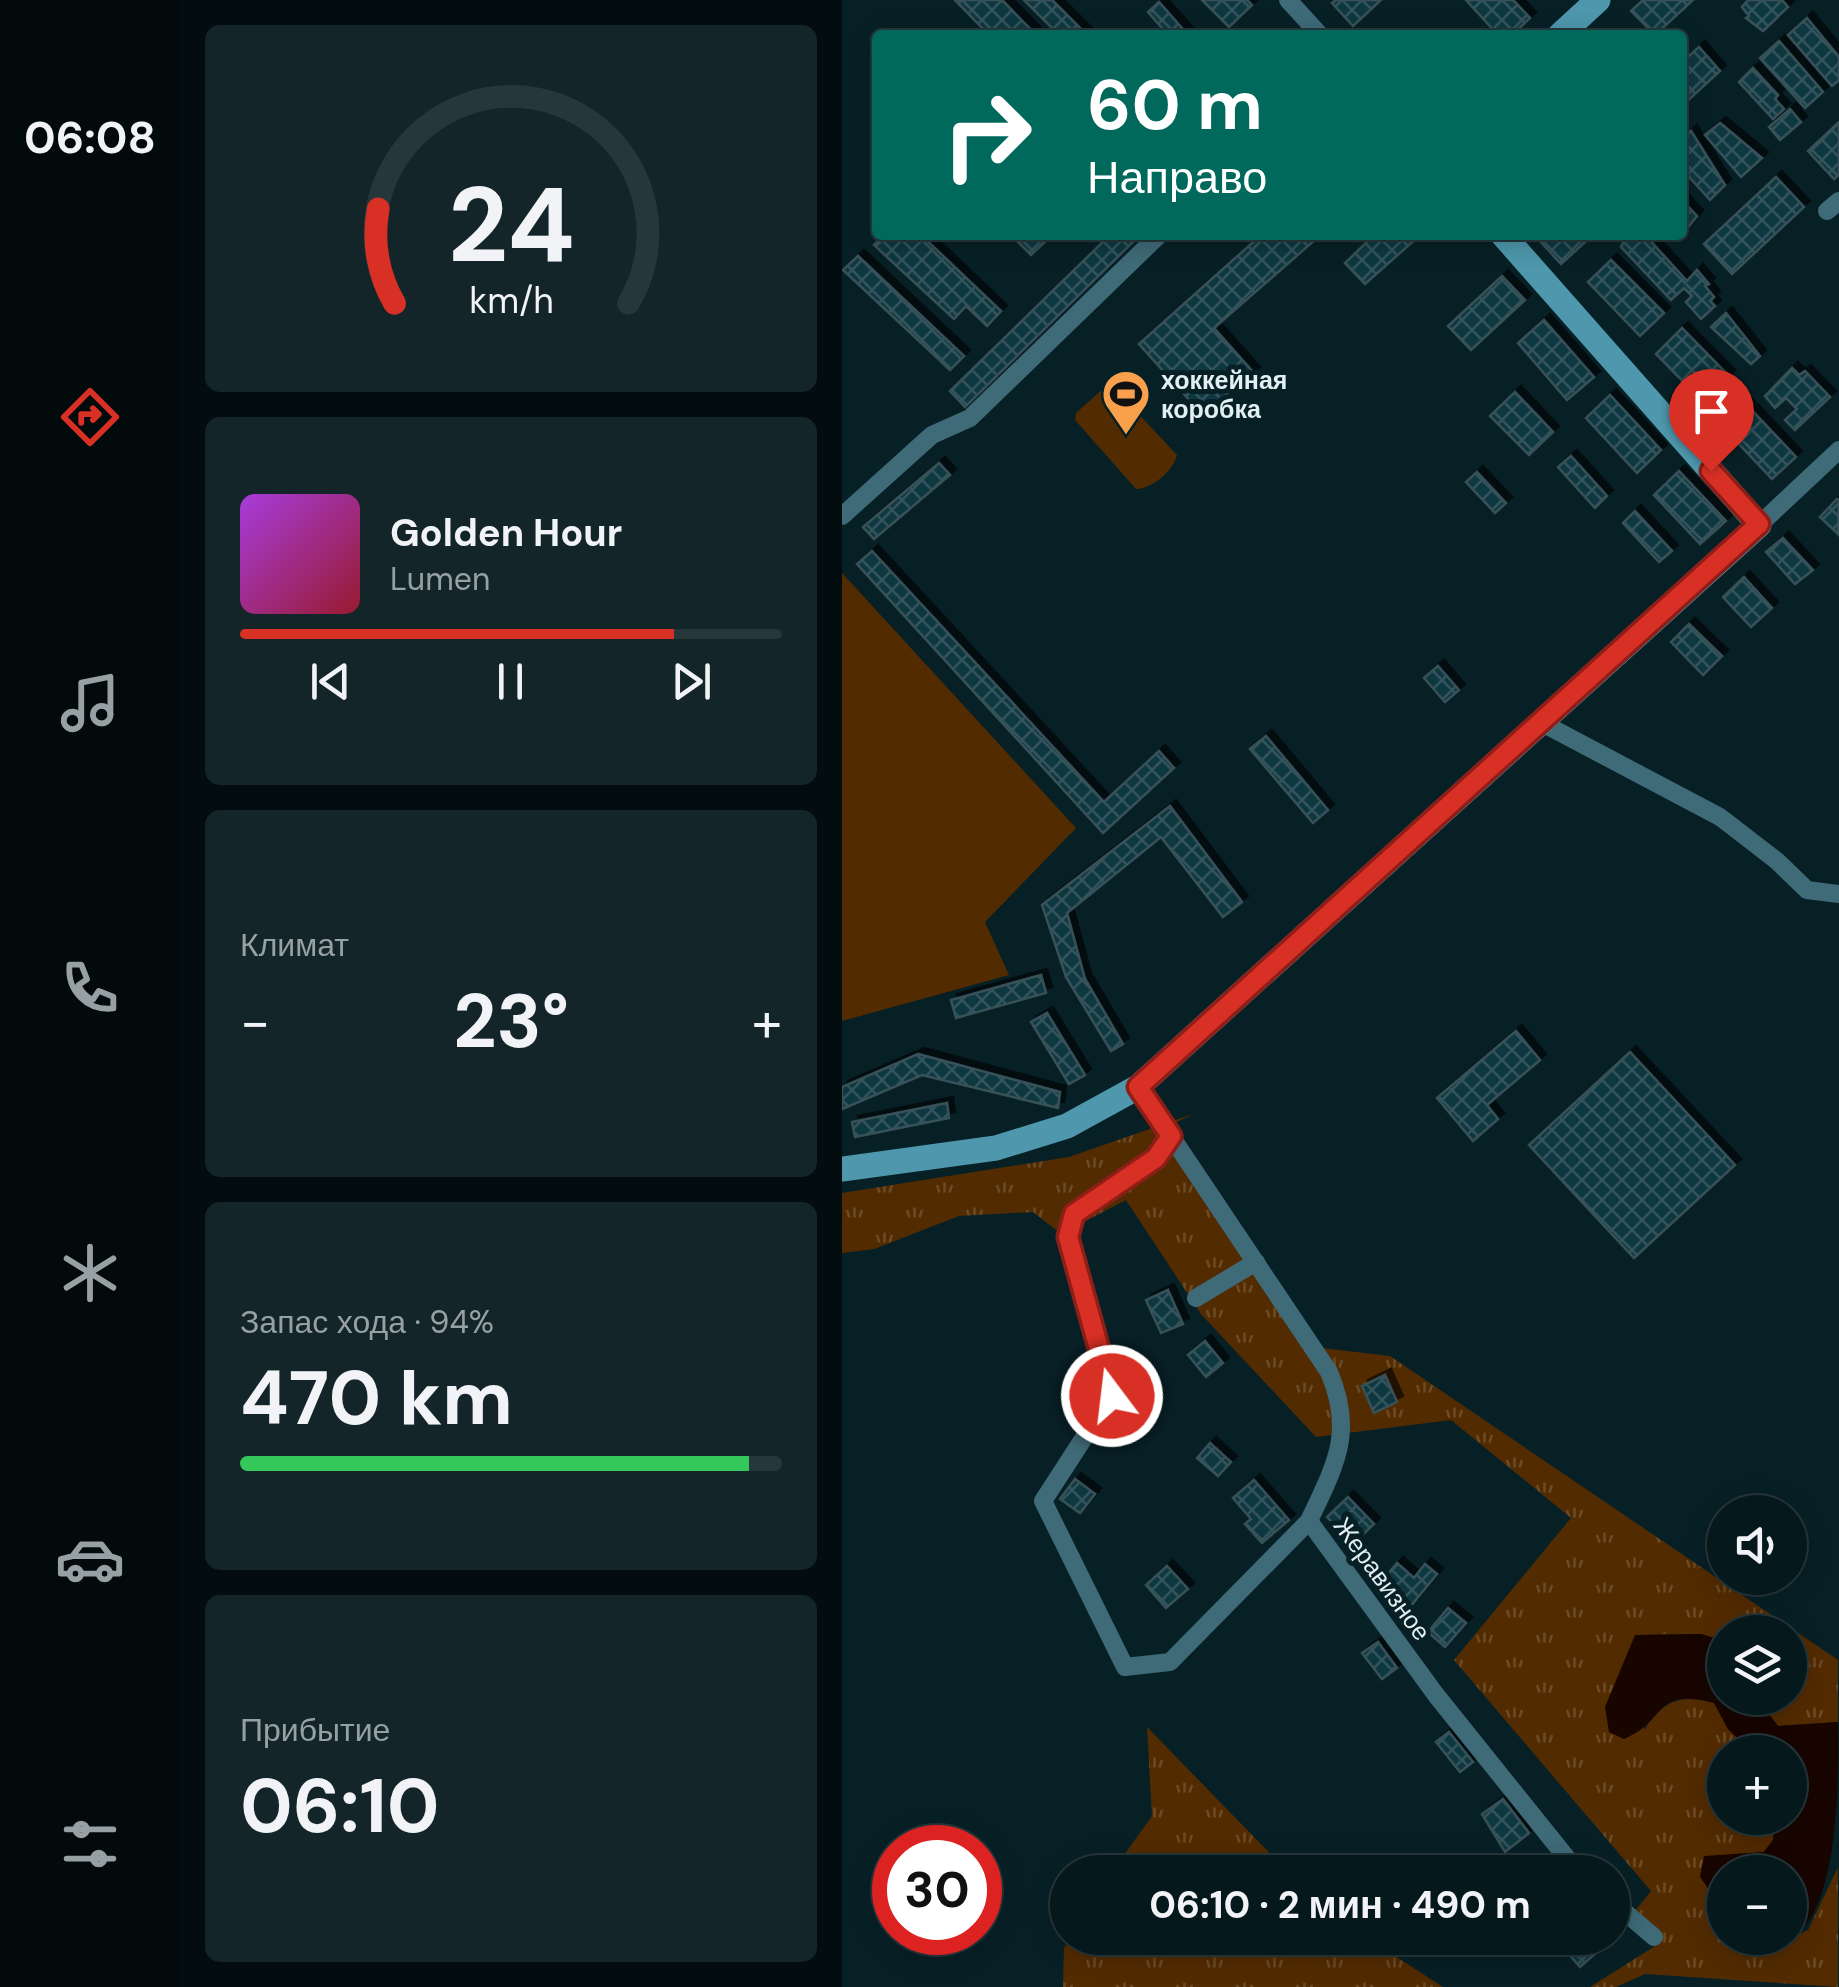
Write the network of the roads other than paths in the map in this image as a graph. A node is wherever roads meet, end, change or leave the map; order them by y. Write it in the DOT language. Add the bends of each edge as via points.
graph roads {
  1 [pos="1288,0"];
  2 [pos="1598,0"];
  3 [pos="1315,30"];
  4 [pos="1565,30"];
  5 [pos="1153,240"];
  6 [pos="1507,240"];
  7 [pos="1838,450"];
  8 [pos="842,516"];
  9 [pos="1759,524"];
  10 [pos="1544,724"];
  11 [pos="1838,894"];
  12 [pos="1138,1087"];
  13 [pos="1171,1136"];
  14 [pos="842,1168"];
  15 [pos="1256,1262"];
  16 [pos="1196,1298"];
  17 [pos="1308,1521"];
  18 [pos="1564,1855"];
  19 [pos="1630,1917"];
  20 [pos="1654,1937"];
  1 -- 3 [label="street"];
  2 -- 4 [label="street"];
  5 -- 8 [label="street" via="970,418 932,435"];
  6 -- 9 [label="street"];
  7 -- 9 [label="street"];
  9 -- 10 [label="street"];
  10 -- 11 [label="street" via="1720,817 1806,890"];
  10 -- 12 [label="street"];
  12 -- 13 [label="street, Жеравизное"];
  12 -- 14 [label="street" via="1066,1126 996,1148"];
  13 -- 15 [label="street, Жеравизное"];
  13 -- 17 [label="street" via="1156,1158 1074,1214 1068,1237 1112,1396 1043,1501 1124,1667 1170,1662"];
  15 -- 16 [label="street"];
  15 -- 17 [label="street, Жеравизное" via="1330,1372 1344,1406 1337,1461"];
  17 -- 18 [label="street, Жеравизное"];
  19 -- 20 [label="street"];
}
